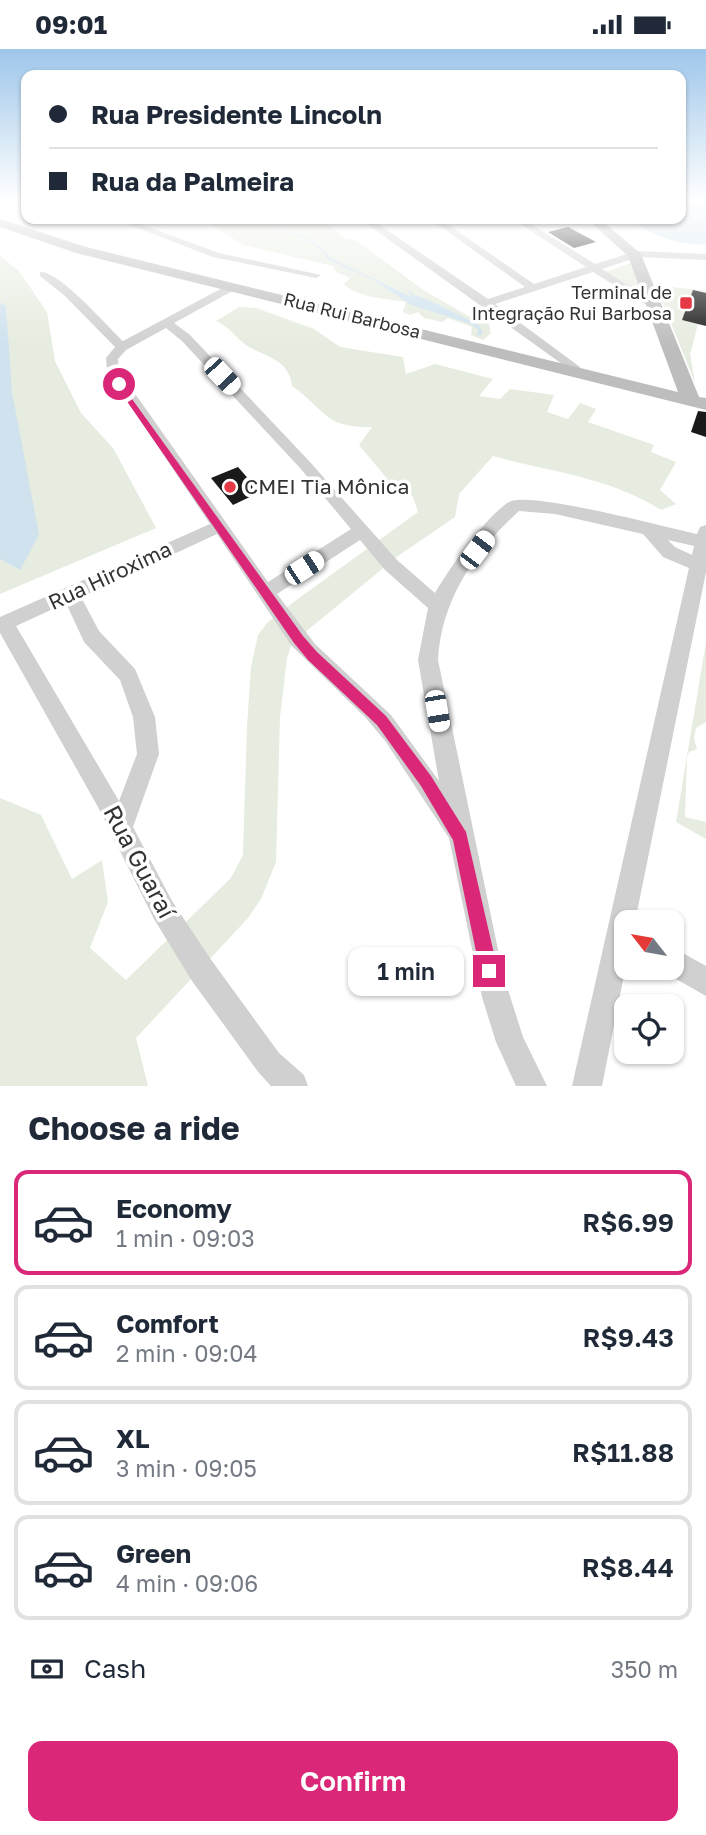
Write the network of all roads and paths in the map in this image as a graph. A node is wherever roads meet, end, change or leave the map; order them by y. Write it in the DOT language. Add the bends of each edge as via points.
graph roads {
  1 [pos="76,248"];
  2 [pos="199,248"];
  3 [pos="408,248"];
  4 [pos="476,248"];
  5 [pos="563,248"];
  6 [pos="627,248"];
  7 [pos="634,254"];
  8 [pos="706,257"];
  9 [pos="594,268"];
  10 [pos="44,275"];
  11 [pos="316,275"];
  12 [pos="232,287"];
  13 [pos="533,288"];
  14 [pos="487,303"];
  15 [pos="653,306"];
  16 [pos="167,323"];
  17 [pos="122,347"];
  18 [pos="576,370"];
  19 [pos="698,402"];
  20 [pos="220,526"];
  21 [pos="649,530"];
  22 [pos="366,536"];
  23 [pos="705,536"];
  24 [pos="699,565"];
  25 [pos="69,593"];
  26 [pos="271,600"];
  27 [pos="438,605"];
  28 [pos="2,625"];
  29 [pos="121,828"];
  30 [pos="460,838"];
  31 [pos="628,910"];
  32 [pos="684,968"];
  33 [pos="614,973"];
  34 [pos="706,982"];
  35 [pos="293,1086"];
  36 [pos="533,1086"];
  37 [pos="587,1086"];
  1 -- 12 [label="street, Rua Rui Barbosa"];
  2 -- 11 [label="street"];
  3 -- 14 [label="street"];
  4 -- 13 [label="street"];
  5 -- 9 [label="street"];
  6 -- 7 [label="street"];
  7 -- 8 [label="street"];
  7 -- 9 [label="street"];
  7 -- 15 [label="street"];
  9 -- 13 [label="street"];
  9 -- 15 [label="street"];
  10 -- 17 [label="street"];
  12 -- 16 [label="street"];
  12 -- 18 [label="street, Rua Rui Barbosa"];
  13 -- 14 [label="street"];
  14 -- 18 [label="street"];
  15 -- 19 [label="street"];
  16 -- 17 [label="street"];
  16 -- 22 [label="street" via="222,376"];
  17 -- 20 [label="street" via="111,364 119,384"];
  18 -- 19 [label="street, Rua Rui Barbosa"];
  20 -- 25 [label="street, Rua Hiroxima"];
  20 -- 26 [label="street"];
  21 -- 23 [label="street"];
  21 -- 24 [label="street" via="669,552"];
  21 -- 27 [label="street" via="555,508 515,505"];
  22 -- 26 [label="street"];
  22 -- 27 [label="street" via="390,565"];
  23 -- 24 [label="street"];
  24 -- 31 [label="street"];
  25 -- 28 [label="street, Rua Hiroxima"];
  25 -- 29 [label="street" via="91,636 128,675 144,717 148,754"];
  26 -- 30 [label="street" via="312,656 382,720"];
  27 -- 30 [label="street" via="428,660"];
  28 -- 29 [label="street, Rua Guaraí"];
  29 -- 35 [label="street, Rua Guaraí" via="163,910 202,971 269,1063"];
  30 -- 36 [label="street" via="500,1020"];
  32 -- 34 [label="street"];
  33 -- 37 [label="street"];
}
